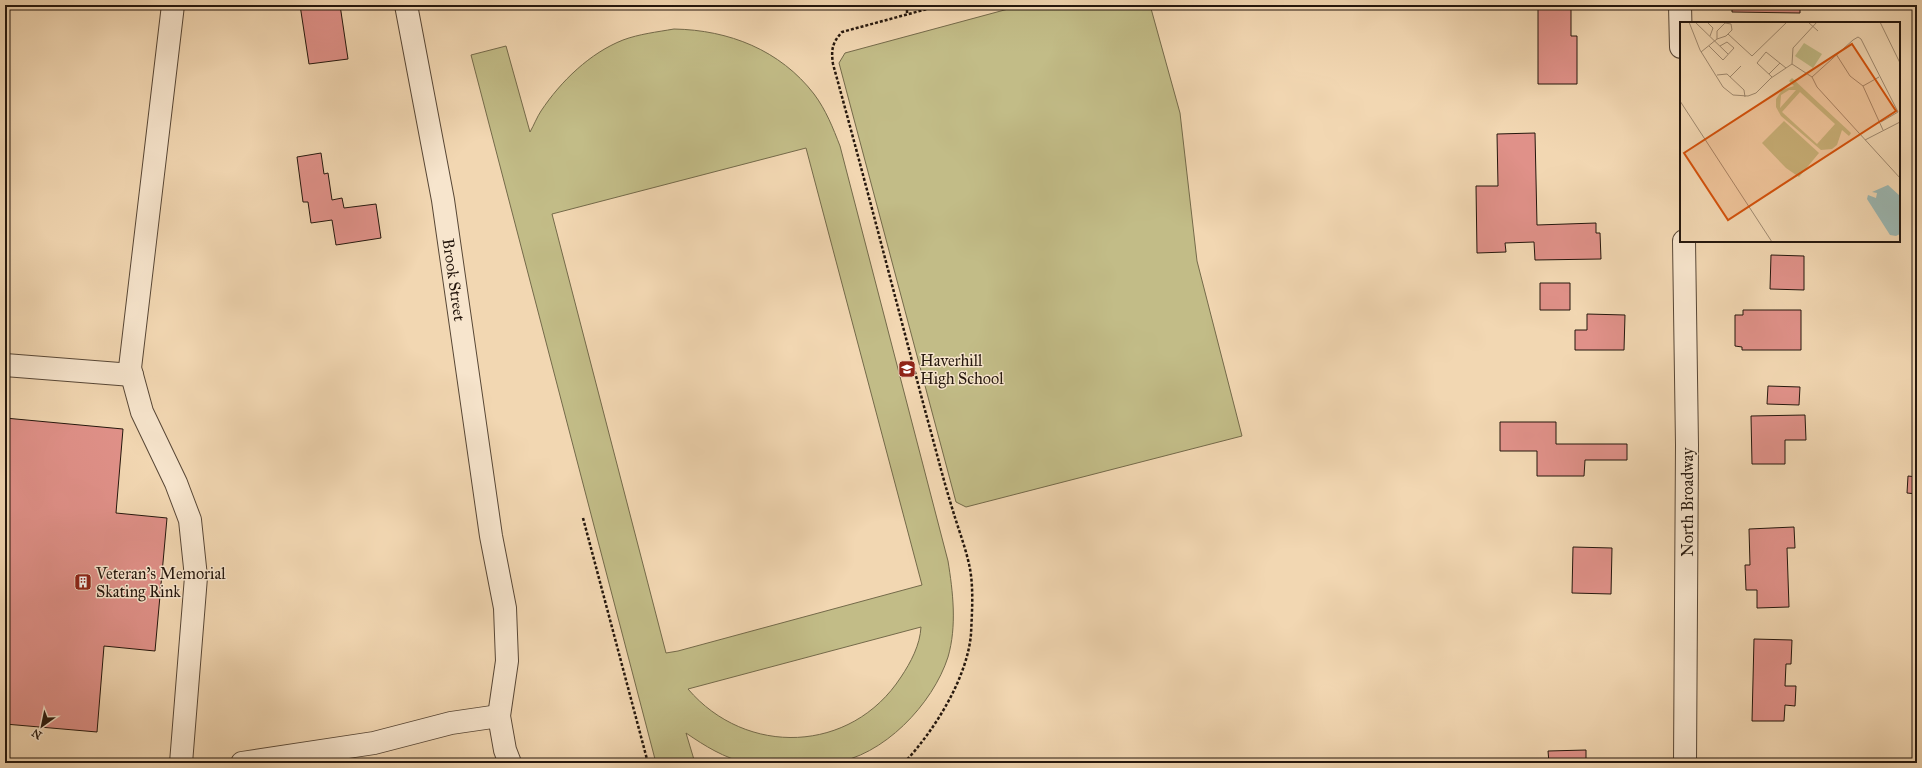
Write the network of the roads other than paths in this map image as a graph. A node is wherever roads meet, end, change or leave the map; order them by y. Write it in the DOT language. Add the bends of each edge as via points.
graph roads {
  1 [pos="174,5"];
  2 [pos="406,5"];
  3 [pos="1680,5"];
  4 [pos="1680,22"];
  5 [pos="1684,242"];
  6 [pos="5,365"];
  7 [pos="132,375"];
  8 [pos="499,716"];
  9 [pos="181,763"];
  10 [pos="242,763"];
  11 [pos="510,763"];
  12 [pos="1685,763"];
  1 -- 7 [label="street" via="130,368"];
  2 -- 8 [label="street, Brook Street" via="443,200 495,556 505,608 507,661"];
  3 -- 4 [label="street"];
  5 -- 12 [label="street, North Broadway" via="1687,445"];
  6 -- 7 [label="street"];
  7 -- 9 [label="street" via="142,412 176,483 190,520 196,577"];
  8 -- 10 [label="street" via="452,723 374,743"];
  8 -- 11 [label="street, Brook Street"];
}
